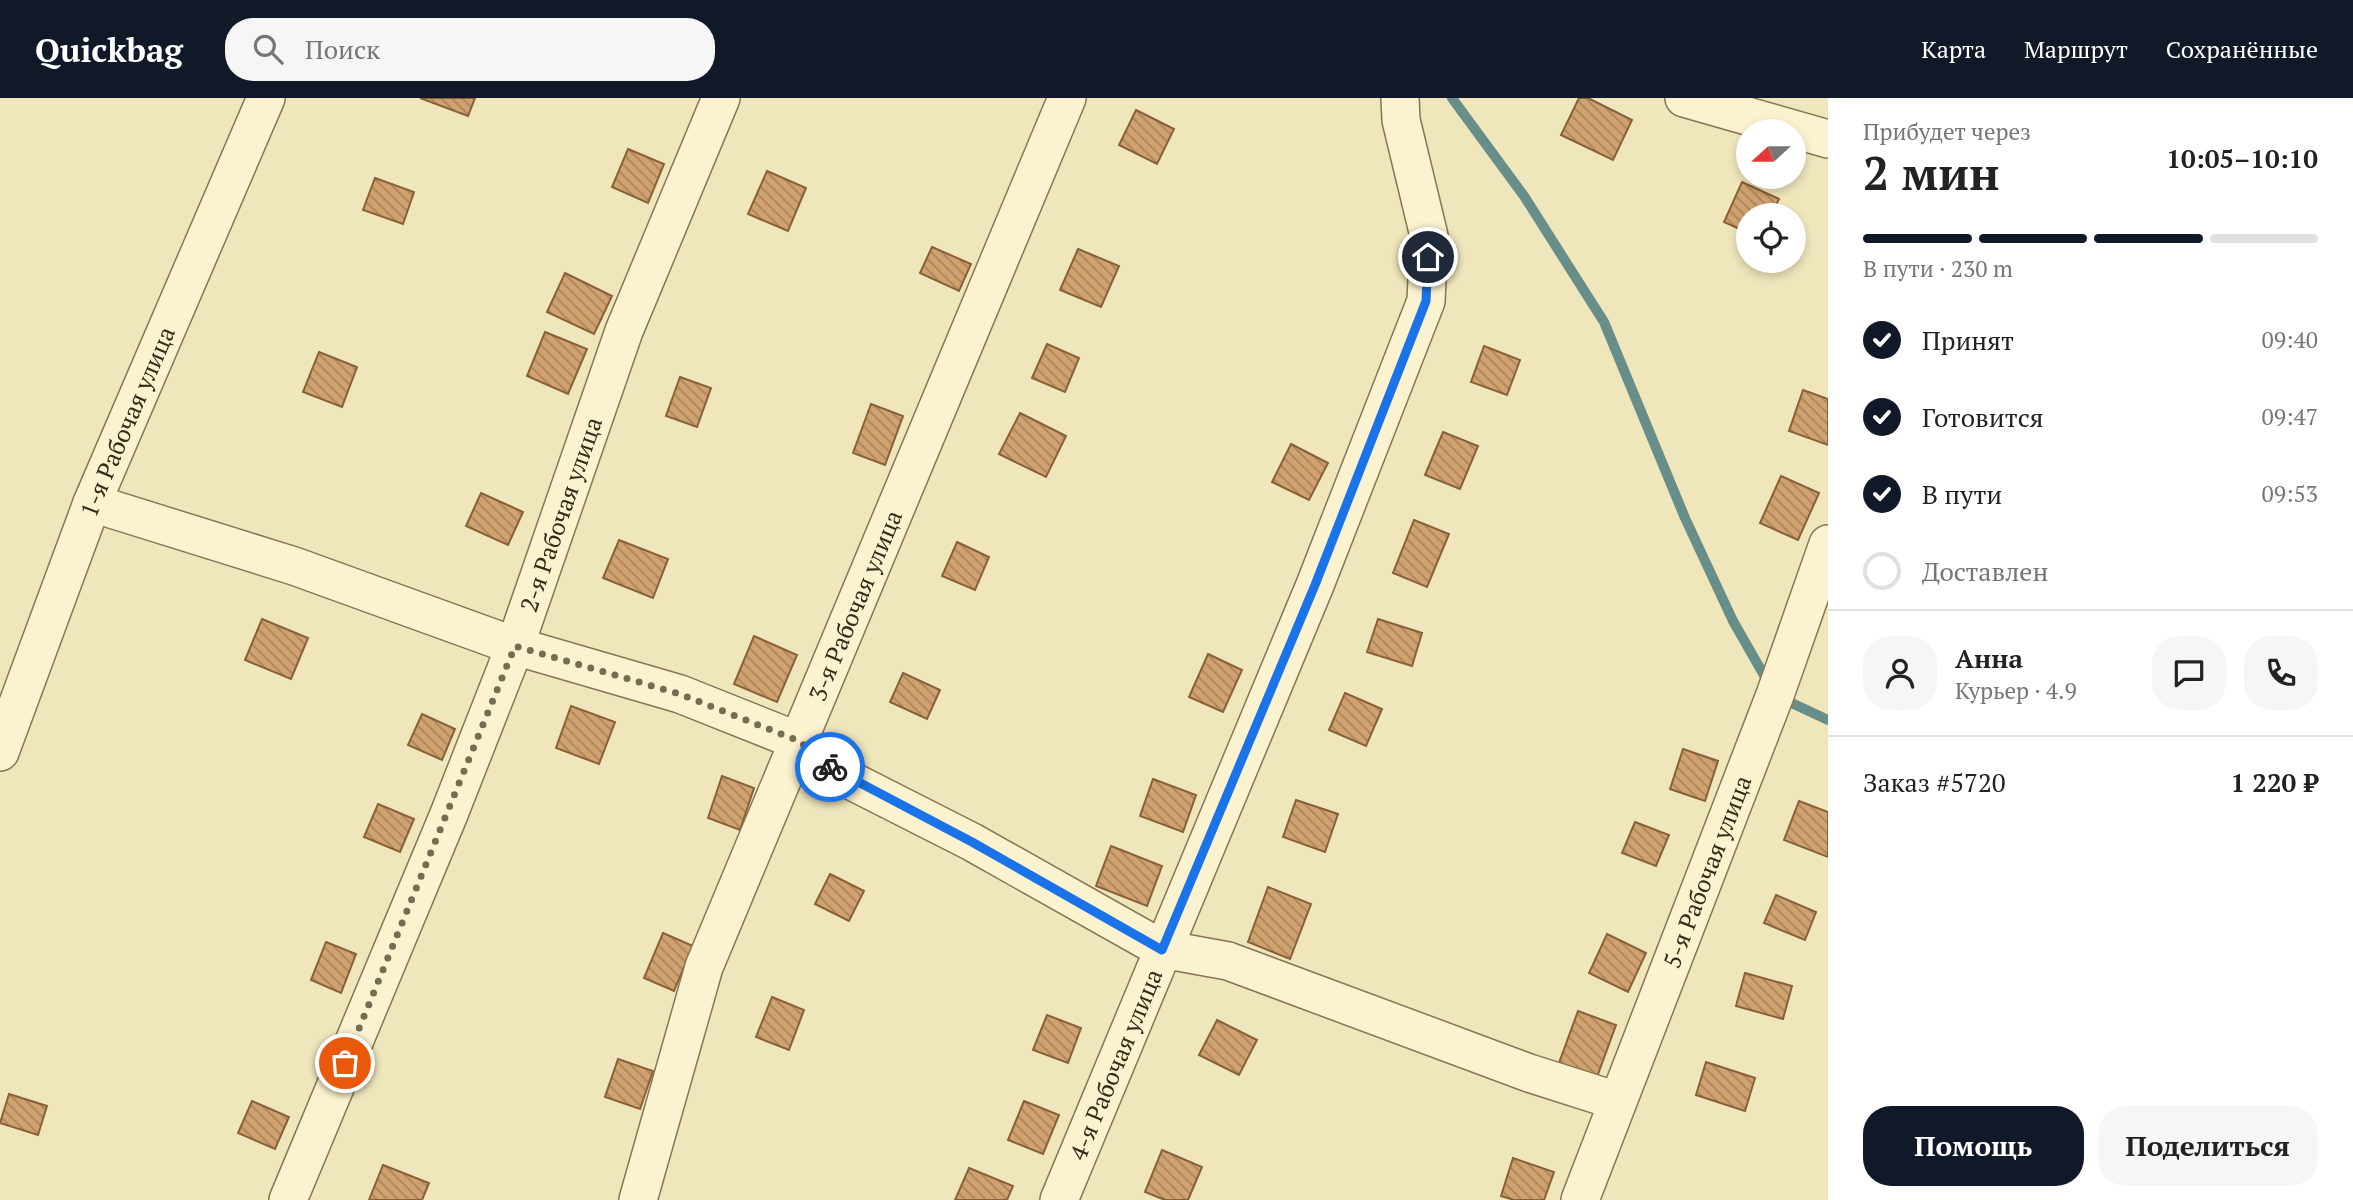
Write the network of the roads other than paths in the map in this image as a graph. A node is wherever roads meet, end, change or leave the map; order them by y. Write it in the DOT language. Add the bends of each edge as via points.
graph roads {
  1 [pos="266,98"];
  2 [pos="721,98"];
  3 [pos="1067,98"];
  4 [pos="1400,98"];
  5 [pos="1684,98"];
  6 [pos="1828,139"];
  7 [pos="92,503"];
  8 [pos="1828,544"];
  9 [pos="515,646"];
  10 [pos="799,741"];
  11 [pos="0,752"];
  12 [pos="1162,950"];
  13 [pos="1616,1101"];
  14 [pos="288,1200"];
  15 [pos="638,1200"];
  16 [pos="1059,1200"];
  17 [pos="1580,1200"];
  1 -- 7 [label="street, 1-я Рабочая улица"];
  2 -- 9 [label="street, 2-я Рабочая улица" via="624,331"];
  3 -- 10 [label="street, 3-я Рабочая улица"];
  4 -- 12 [label="street, 4-я Рабочая улица" via="1401,120 1429,236 1426,301 1315,585"];
  5 -- 6 [label="street"];
  7 -- 9 [label="street" via="293,566"];
  7 -- 11 [label="street, 1-я Рабочая улица"];
  8 -- 13 [label="street, 5-я Рабочая улица" via="1775,695"];
  9 -- 10 [label="street" via="680,694"];
  9 -- 14 [label="street, 2-я Рабочая улица"];
  10 -- 12 [label="street" via="836,773 972,842"];
  10 -- 15 [label="street, 3-я Рабочая улица" via="704,967"];
  12 -- 13 [label="street" via="1228,961"];
  12 -- 16 [label="street, 4-я Рабочая улица"];
  13 -- 17 [label="street, 5-я Рабочая улица"];
}
